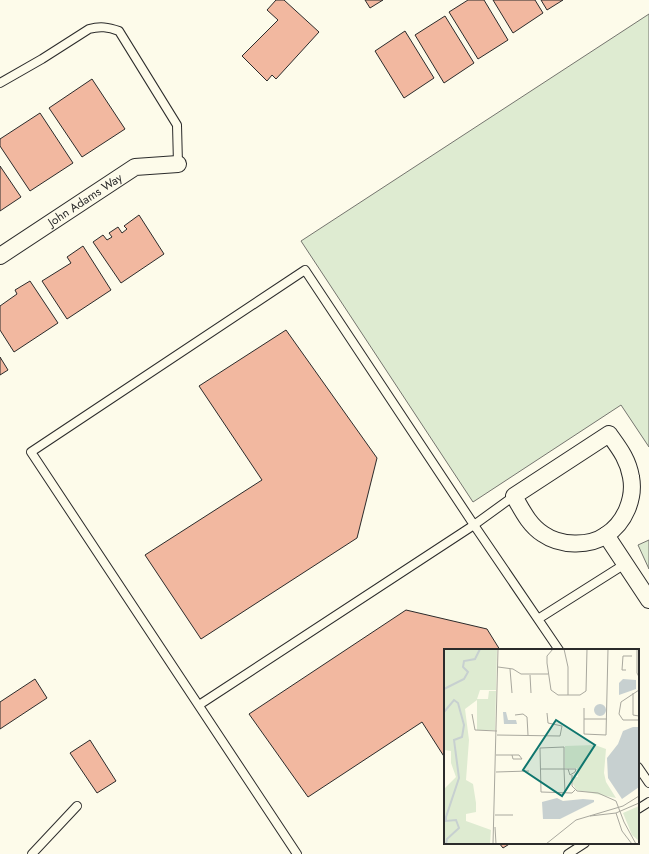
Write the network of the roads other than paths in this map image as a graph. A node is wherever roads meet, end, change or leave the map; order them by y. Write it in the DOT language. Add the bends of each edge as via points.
graph roads {
  1 [pos="0,84"];
  2 [pos="178,164"];
  3 [pos="0,256"];
  4 [pos="514,496"];
  5 [pos="474,525"];
  6 [pos="606,535"];
  7 [pos="625,564"];
  8 [pos="649,600"];
  9 [pos="538,619"];
  10 [pos="557,649"];
  11 [pos="199,705"];
  12 [pos="639,768"];
  13 [pos="649,783"];
  14 [pos="649,802"];
  15 [pos="77,806"];
  16 [pos="639,808"];
  17 [pos="583,844"];
  18 [pos="32,854"];
  19 [pos="297,854"];
  20 [pos="568,854"];
  1 -- 2 [label="lane" via="89,29 108,27 118,31 177,125"];
  2 -- 3 [label="street, John Adams Way" via="135,167"];
  4 -- 5 [label="lane"];
  4 -- 6 [label="street" via="529,522 550,538 564,543 586,543"];
  4 -- 6 [label="street" via="609,434 625,456 631,478 631,500 622,520"];
  5 -- 9 [label="lane"];
  5 -- 11 [label="lane"];
  5 -- 11 [label="lane" via="305,270 31,452"];
  6 -- 7 [label="street"];
  7 -- 8 [label="street"];
  7 -- 9 [label="lane"];
  9 -- 10 [label="lane"];
  11 -- 19 [label="lane"];
  12 -- 13 [label="lane"];
  14 -- 16 [label="lane"];
  15 -- 18 [label="lane"];
  17 -- 20 [label="lane"];
}
